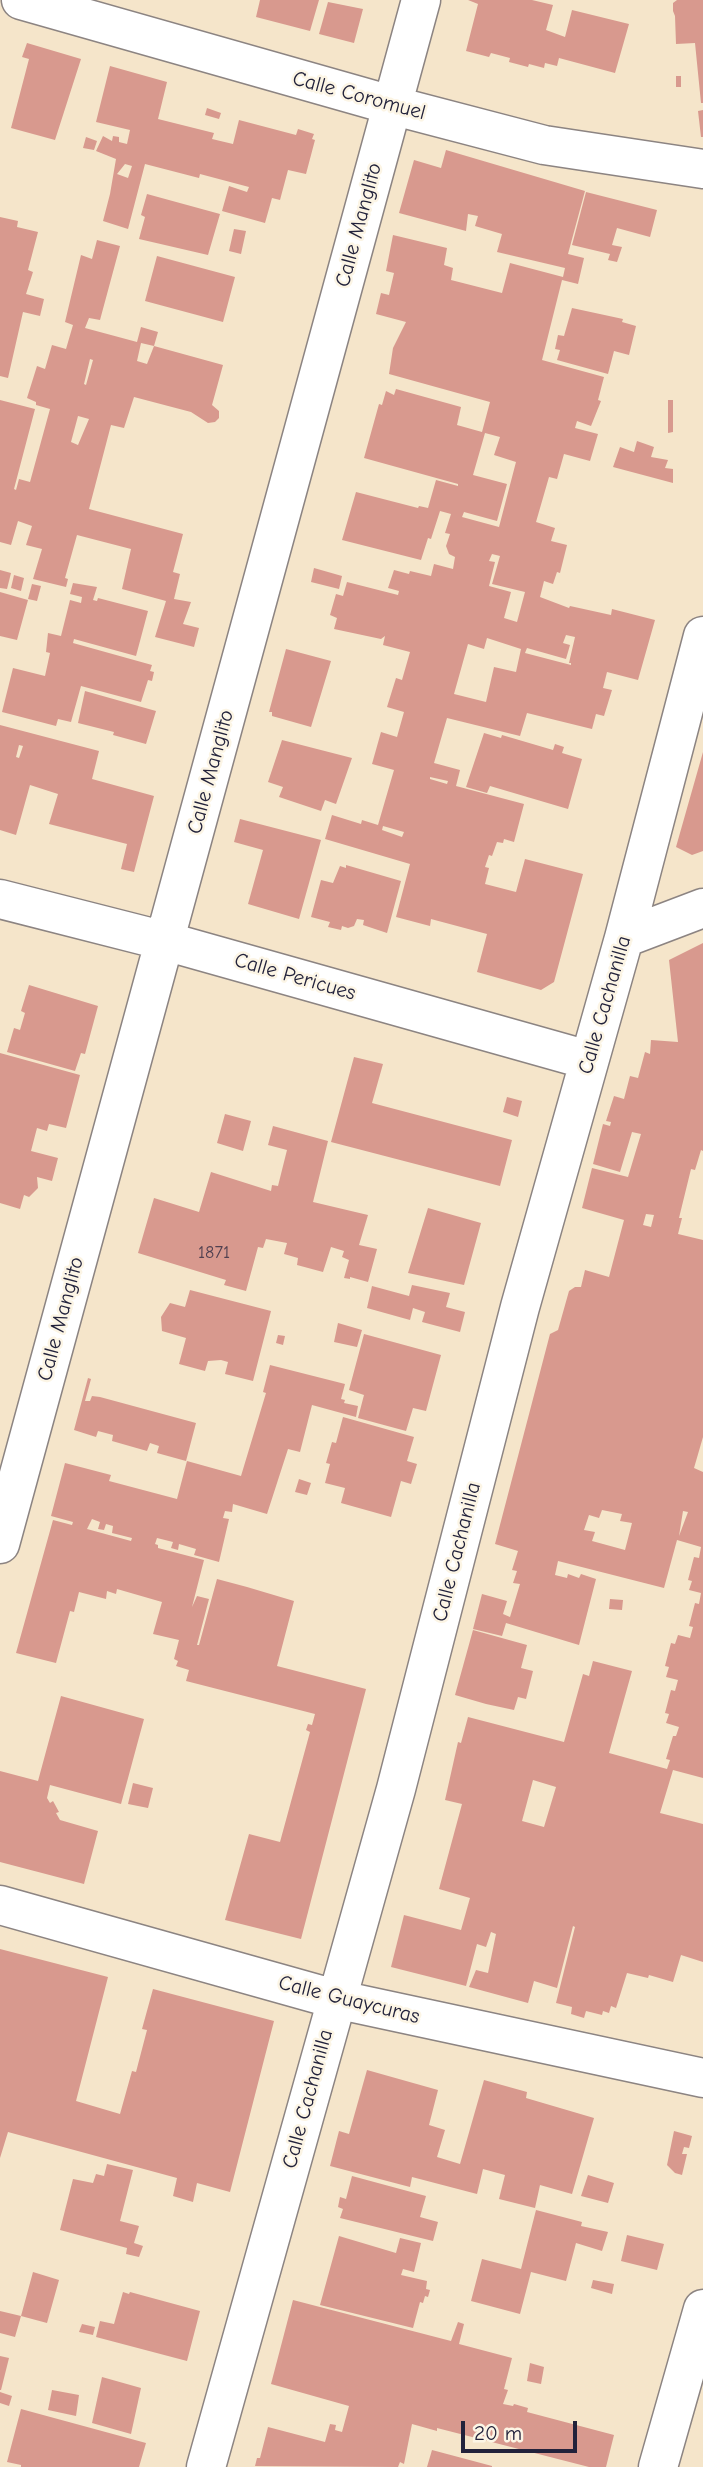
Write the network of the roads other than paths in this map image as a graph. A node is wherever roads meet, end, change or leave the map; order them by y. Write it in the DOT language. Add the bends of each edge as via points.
graph roads {
  1 [pos="20,0"];
  2 [pos="421,0"];
  3 [pos="391,105"];
  4 [pos="703,169"];
  5 [pos="703,636"];
  6 [pos="0,899"];
  7 [pos="703,908"];
  8 [pos="624,938"];
  9 [pos="165,941"];
  10 [pos="588,1060"];
  11 [pos="0,1544"];
  12 [pos="0,1905"];
  13 [pos="335,1999"];
  14 [pos="703,2078"];
  15 [pos="703,2309"];
  16 [pos="206,2467"];
  17 [pos="658,2467"];
  1 -- 3 [label="street, Calle Coromuel"];
  2 -- 3 [label="street, Calle Manglito"];
  3 -- 4 [label="street, Calle Coromuel" via="544,145"];
  3 -- 9 [label="street, Calle Manglito"];
  5 -- 8 [label="street, Calle Cachanilla"];
  6 -- 9 [label="street, Calle Pericues"];
  7 -- 8 [label="street"];
  8 -- 10 [label="street, Calle Cachanilla"];
  9 -- 10 [label="street, Calle Pericues"];
  9 -- 11 [label="street, Calle Manglito"];
  10 -- 13 [label="street, Calle Cachanilla" via="396,1789"];
  12 -- 13 [label="street, Calle Guaycuras"];
  13 -- 14 [label="street, Calle Guaycuras"];
  13 -- 16 [label="street, Calle Cachanilla"];
  15 -- 17 [label="street"];
}
